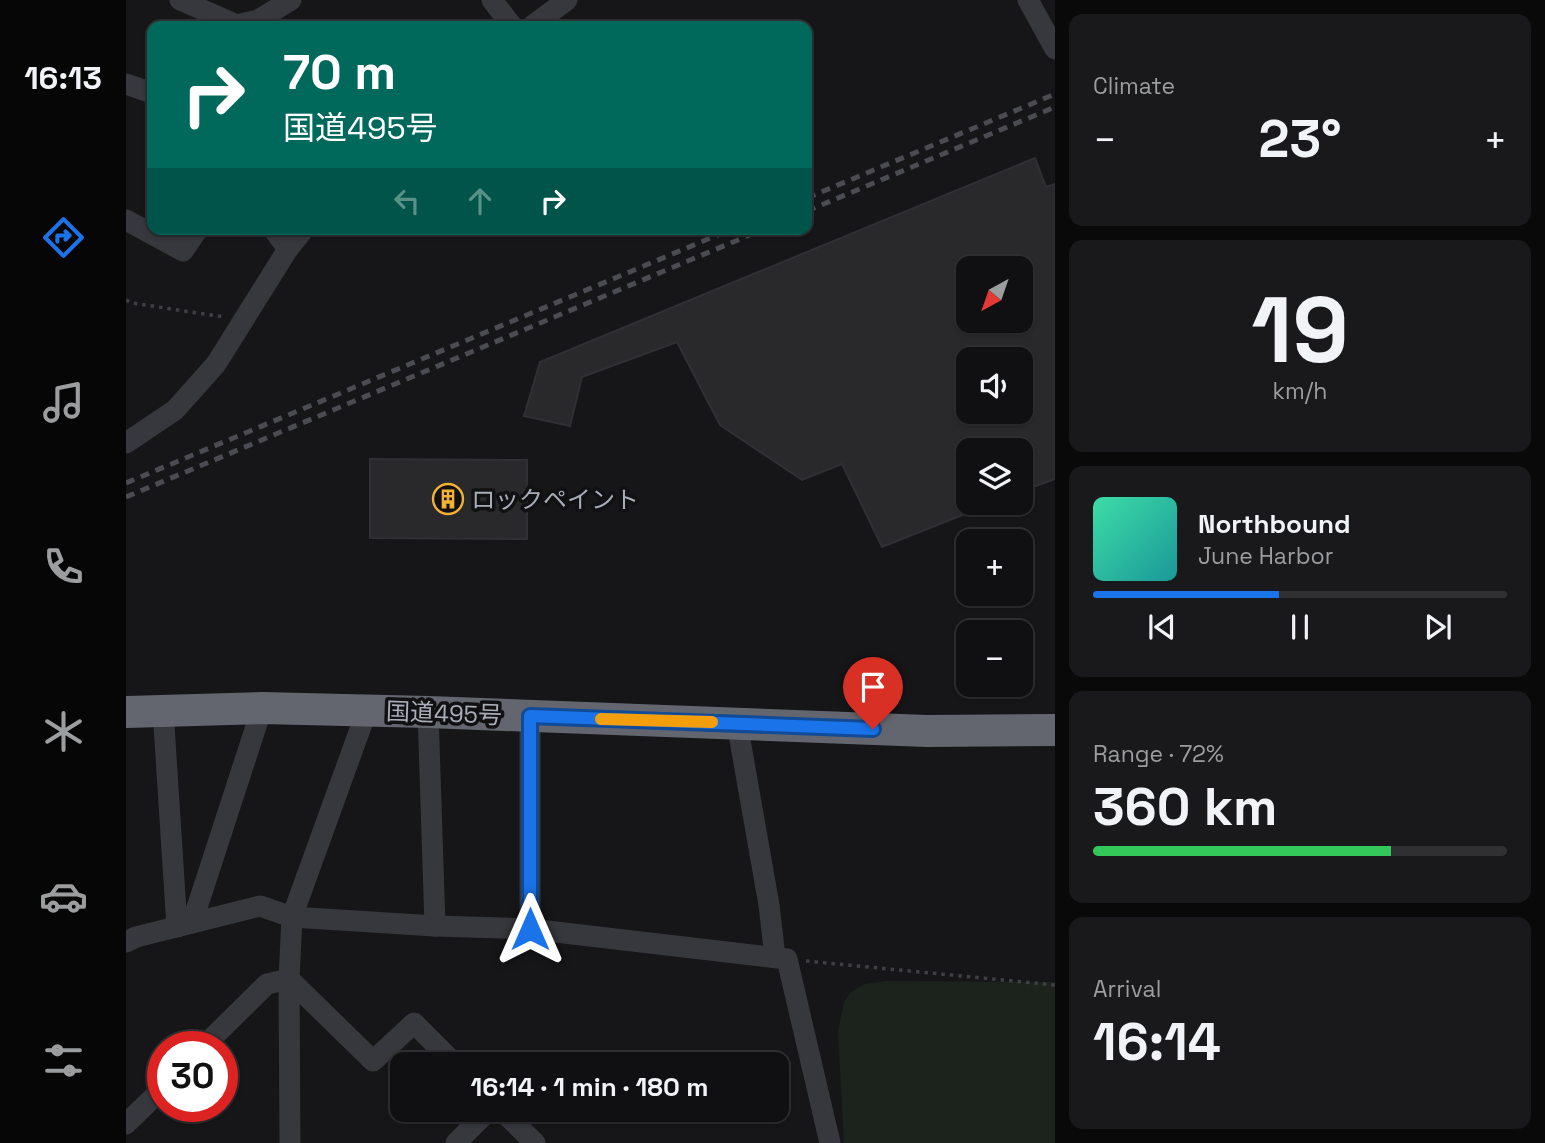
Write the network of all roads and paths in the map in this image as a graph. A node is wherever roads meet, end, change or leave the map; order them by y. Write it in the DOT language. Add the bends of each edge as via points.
graph roads {
  1 [pos="180,0"];
  2 [pos="290,0"];
  3 [pos="492,0"];
  4 [pos="567,0"];
  5 [pos="1028,0"];
  6 [pos="228,21"];
  7 [pos="254,21"];
  8 [pos="508,21"];
  9 [pos="539,21"];
  10 [pos="1055,49"];
  11 [pos="126,84"];
  12 [pos="147,91"];
  13 [pos="126,220"];
  14 [pos="147,231"];
  15 [pos="154,235"];
  16 [pos="194,235"];
  17 [pos="278,235"];
  18 [pos="299,235"];
  19 [pos="288,249"];
  20 [pos="126,300"];
  21 [pos="240,326"];
  22 [pos="126,443"];
  23 [pos="262,708"];
  24 [pos="163,710"];
  25 [pos="367,710"];
  26 [pos="126,712"];
  27 [pos="428,712"];
  28 [pos="530,716"];
  29 [pos="737,723"];
  30 [pos="1055,730"];
  31 [pos="292,917"];
  32 [pos="185,925"];
  33 [pos="435,926"];
  34 [pos="530,929"];
  35 [pos="126,942"];
  36 [pos="781,958"];
  37 [pos="289,979"];
  38 [pos="1055,985"];
  39 [pos="219,1031"];
  40 [pos="443,1052"];
  41 [pos="147,1104"];
  42 [pos="477,1122"];
  43 [pos="513,1122"];
  44 [pos="126,1124"];
  45 [pos="289,1143"];
  46 [pos="456,1143"];
  47 [pos="535,1143"];
  48 [pos="830,1143"];
  1 -- 6 [label="street"];
  2 -- 7 [label="street"];
  3 -- 8 [label="street"];
  4 -- 9 [label="street"];
  5 -- 10 [label="street"];
  11 -- 12 [label="street"];
  13 -- 14 [label="street"];
  15 -- 16 [label="street" via="183,251"];
  17 -- 19 [label="street"];
  18 -- 19 [label="street"];
  19 -- 21 [label="street"];
  20 -- 21 [label="path" via="226,317"];
  21 -- 22 [label="street" via="216,364 175,410"];
  23 -- 24 [label="highway, 国道495号"];
  23 -- 25 [label="highway, 国道495号"];
  23 -- 32 [label="street"];
  24 -- 26 [label="highway, 国道495号"];
  24 -- 32 [label="street"];
  25 -- 27 [label="highway, 国道495号"];
  25 -- 31 [label="street"];
  27 -- 28 [label="highway, 国道495号"];
  27 -- 33 [label="street"];
  28 -- 29 [label="highway, 国道495号"];
  28 -- 34 [label="street"];
  29 -- 30 [label="highway, 国道495号" via="927,731"];
  29 -- 36 [label="street"];
  31 -- 32 [label="street" via="260,906"];
  31 -- 33 [label="street"];
  31 -- 37 [label="street"];
  32 -- 35 [label="street"];
  33 -- 34 [label="street"];
  34 -- 36 [label="street"];
  36 -- 38 [label="path"];
  36 -- 48 [label="street"];
  37 -- 39 [label="street" via="267,984"];
  37 -- 40 [label="street" via="373,1062 414,1023"];
  37 -- 45 [label="street"];
  41 -- 44 [label="street"];
  42 -- 46 [label="street"];
  43 -- 47 [label="street"];
}
